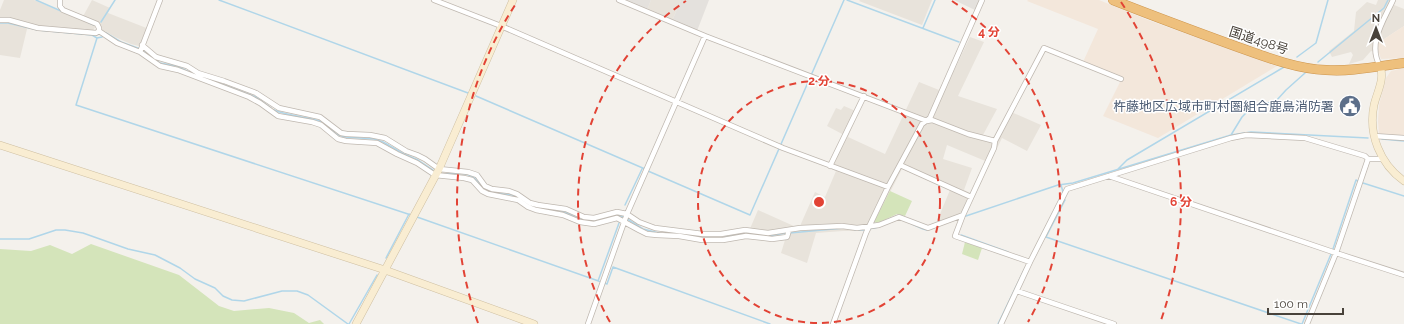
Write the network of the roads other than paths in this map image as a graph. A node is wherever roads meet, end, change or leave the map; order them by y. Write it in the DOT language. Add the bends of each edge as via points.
graph roads {
  1 [pos="60,0"];
  2 [pos="160,0"];
  3 [pos="434,0"];
  4 [pos="513,0"];
  5 [pos="618,0"];
  6 [pos="982,0"];
  7 [pos="1112,0"];
  8 [pos="1393,0"];
  9 [pos="0,20"];
  10 [pos="501,26"];
  11 [pos="102,34"];
  12 [pos="705,36"];
  13 [pos="142,45"];
  14 [pos="140,52"];
  15 [pos="1404,63"];
  16 [pos="1380,66"];
  17 [pos="1121,79"];
  18 [pos="864,96"];
  19 [pos="676,102"];
  20 [pos="927,121"];
  21 [pos="1374,136"];
  22 [pos="1404,138"];
  23 [pos="995,141"];
  24 [pos="0,145"];
  25 [pos="1368,159"];
  26 [pos="1383,159"];
  27 [pos="900,165"];
  28 [pos="830,166"];
  29 [pos="437,172"];
  30 [pos="1110,176"];
  31 [pos="1404,181"];
  32 [pos="888,187"];
  33 [pos="971,196"];
  34 [pos="627,214"];
  35 [pos="962,217"];
  36 [pos="624,221"];
  37 [pos="870,225"];
  38 [pos="789,230"];
  39 [pos="1336,253"];
  40 [pos="1030,262"];
  41 [pos="385,270"];
  42 [pos="1404,275"];
  43 [pos="1017,291"];
  44 [pos="356,324"];
  45 [pos="534,324"];
  46 [pos="588,324"];
  47 [pos="833,324"];
  48 [pos="1001,324"];
  49 [pos="1114,324"];
  50 [pos="1307,324"];
  1 -- 11 [label="street" via="63,10 97,24"];
  2 -- 13 [label="street"];
  3 -- 10 [label="street"];
  4 -- 10 [label="street"];
  5 -- 12 [label="street"];
  6 -- 20 [label="street"];
  7 -- 16 [label="highway, 国道498号" via="1172,24 1298,66 1346,71"];
  8 -- 16 [label="street" via="1376,38 1375,54"];
  9 -- 11 [label="street" via="38,28"];
  10 -- 19 [label="street"];
  10 -- 29 [label="street"];
  11 -- 14 [label="street"];
  12 -- 18 [label="street"];
  12 -- 19 [label="street"];
  13 -- 14 [label="street"];
  13 -- 29 [label="street" via="156,57 187,66 198,73 256,94 279,108 320,117 341,132 385,138 406,152 425,159"];
  14 -- 29 [label="street" via="160,66 178,70 249,97 278,116 321,125 338,138 377,143 401,157"];
  15 -- 16 [label="highway, 国道498号"];
  16 -- 21 [label="street" via="1382,77 1372,122"];
  17 -- 23 [label="street" via="1044,48"];
  18 -- 20 [label="street"];
  18 -- 28 [label="street"];
  19 -- 28 [label="street"];
  19 -- 34 [label="street"];
  20 -- 23 [label="street" via="932,120"];
  20 -- 27 [label="street" via="922,124"];
  21 -- 22 [label="street"];
  21 -- 26 [label="street"];
  23 -- 33 [label="street"];
  24 -- 41 [label="street"];
  25 -- 26 [label="street"];
  25 -- 30 [label="street" via="1305,138 1246,135"];
  25 -- 39 [label="street"];
  26 -- 31 [label="street"];
  27 -- 32 [label="street"];
  27 -- 33 [label="street"];
  28 -- 32 [label="street"];
  29 -- 34 [label="street" via="468,172 477,175 485,186 492,189 509,191 530,203 566,209 584,217 594,218 617,212"];
  29 -- 36 [label="street" via="472,180 488,194 518,200 528,208 563,215 580,222 594,224 617,218"];
  29 -- 41 [label="street"];
  30 -- 39 [label="street"];
  30 -- 40 [label="street" via="1067,189"];
  32 -- 37 [label="street"];
  33 -- 35 [label="street"];
  34 -- 36 [label="street"];
  34 -- 38 [label="street" via="655,228 703,234 745,230 768,233"];
  35 -- 37 [label="street" via="928,228 899,217 879,225"];
  35 -- 40 [label="street" via="955,236"];
  36 -- 38 [label="street" via="648,234 702,240 746,236 772,239 787,237"];
  36 -- 46 [label="street"];
  37 -- 38 [label="street" via="857,228 842,226"];
  37 -- 47 [label="street"];
  39 -- 42 [label="street"];
  39 -- 50 [label="street"];
  40 -- 43 [label="street"];
  41 -- 44 [label="street"];
  41 -- 45 [label="street"];
  43 -- 48 [label="street"];
  43 -- 49 [label="street"];
}
